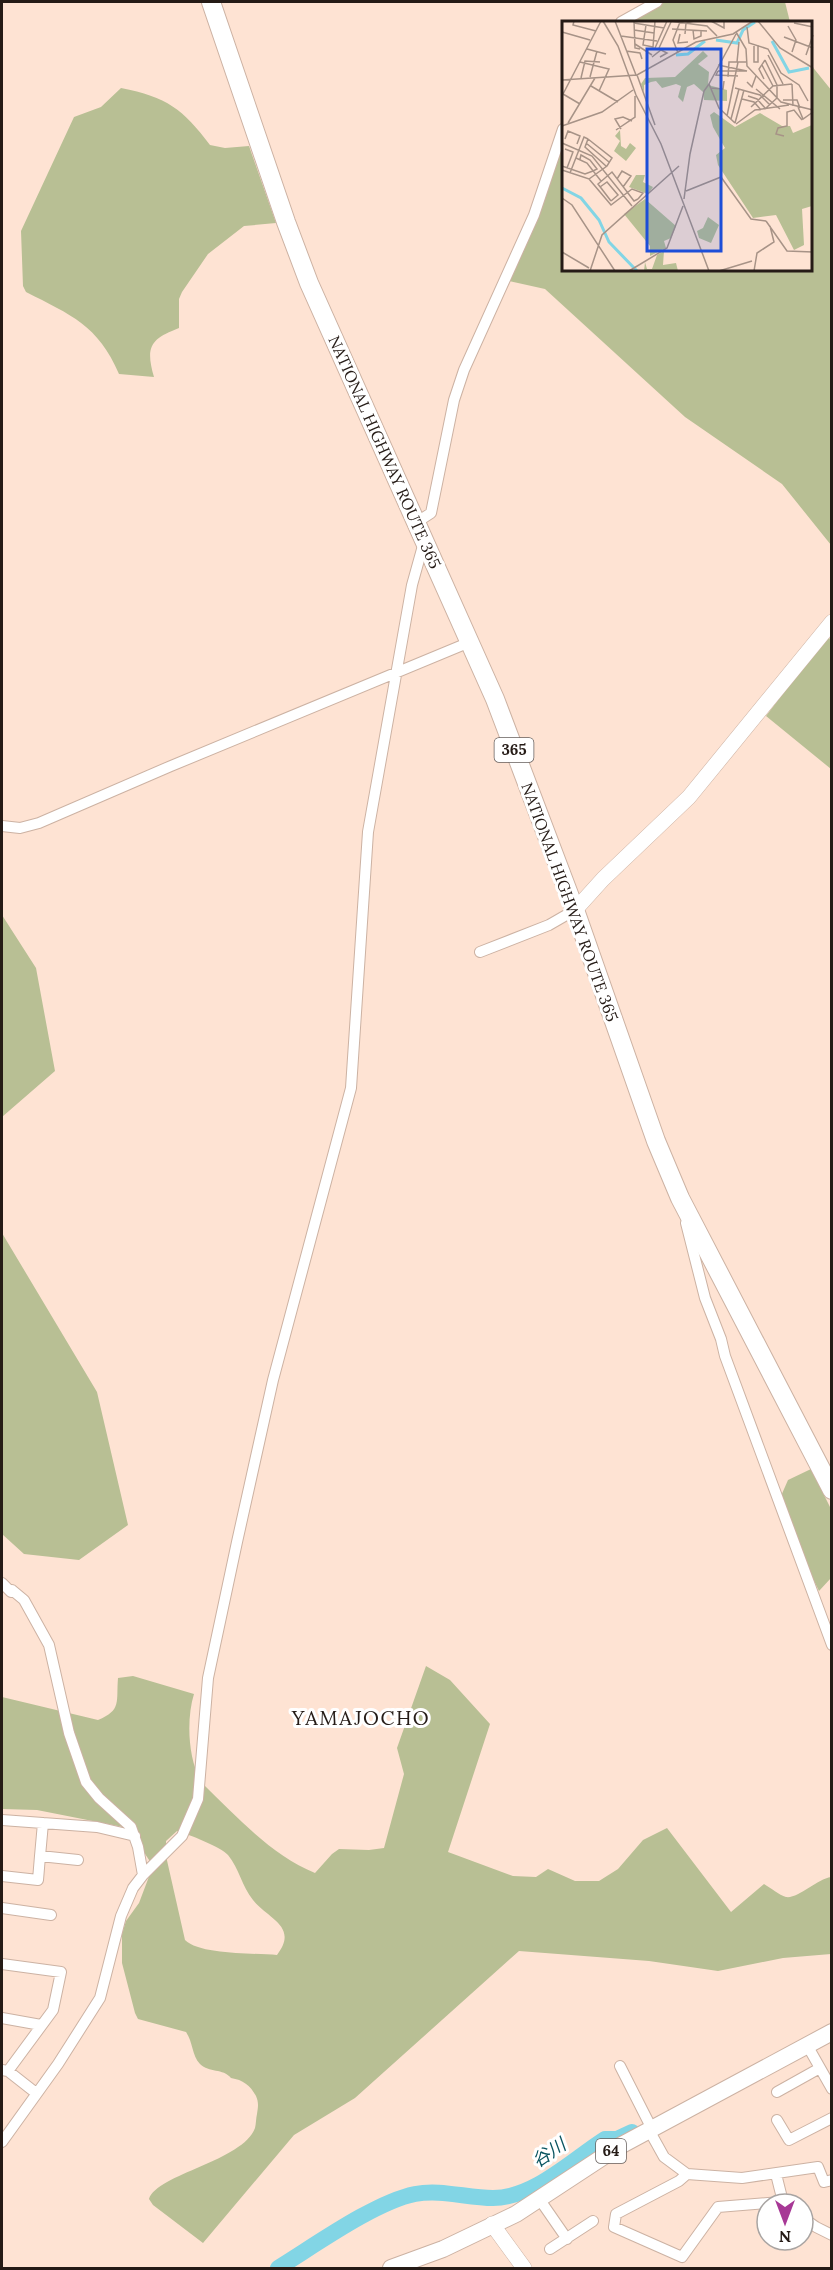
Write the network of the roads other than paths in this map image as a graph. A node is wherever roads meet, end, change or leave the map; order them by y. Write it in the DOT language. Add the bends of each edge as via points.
graph roads {
  1 [pos="211,2"];
  2 [pos="657,2"];
  3 [pos="623,21"];
  4 [pos="562,132"];
  5 [pos="417,522"];
  6 [pos="425,540"];
  7 [pos="831,622"];
  8 [pos="470,642"];
  9 [pos="396,671"];
  10 [pos="2,826"];
  11 [pos="575,910"];
  12 [pos="480,952"];
  13 [pos="680,1198"];
  14 [pos="831,1490"];
  15 [pos="2,1583"];
  16 [pos="831,1645"];
  17 [pos="2,1820"];
  18 [pos="43,1823"];
  19 [pos="135,1836"];
  20 [pos="40,1856"];
  21 [pos="78,1860"];
  22 [pos="143,1875"];
  23 [pos="2,1876"];
  24 [pos="2,1908"];
  25 [pos="51,1915"];
  26 [pos="2,1964"];
  27 [pos="2,2018"];
  28 [pos="41,2025"];
  29 [pos="831,2032"];
  30 [pos="807,2045"];
  31 [pos="620,2066"];
  32 [pos="820,2068"];
  33 [pos="5,2070"];
  34 [pos="831,2089"];
  35 [pos="777,2092"];
  36 [pos="36,2093"];
  37 [pos="831,2118"];
  38 [pos="777,2120"];
  39 [pos="650,2126"];
  40 [pos="2,2142"];
  41 [pos="687,2174"];
  42 [pos="776,2174"];
  43 [pos="831,2180"];
  44 [pos="780,2192"];
  45 [pos="540,2200"];
  46 [pos="755,2204"];
  47 [pos="593,2221"];
  48 [pos="492,2224"];
  49 [pos="815,2226"];
  50 [pos="831,2235"];
  51 [pos="567,2239"];
  52 [pos="550,2250"];
  53 [pos="391,2268"];
  54 [pos="524,2268"];
  1 -- 5 [label="highway, NATIONAL HIGHWAY ROUTE 365 / 365" via="309,284"];
  2 -- 3 [label="street"];
  4 -- 5 [label="street" via="534,215 464,370 431,513"];
  5 -- 6 [label="highway, NATIONAL HIGHWAY ROUTE 365 / 365"];
  6 -- 8 [label="highway, NATIONAL HIGHWAY ROUTE 365 / 365"];
  6 -- 9 [label="street"];
  7 -- 11 [label="street" via="689,797"];
  8 -- 9 [label="street"];
  8 -- 11 [label="highway, NATIONAL HIGHWAY ROUTE 365 / 365"];
  9 -- 10 [label="street" via="39,823 20,828"];
  9 -- 22 [label="street" via="368,831 351,1088 273,1380 237,1542 208,1678 198,1799 182,1836"];
  11 -- 12 [label="street" via="549,925"];
  11 -- 13 [label="highway, NATIONAL HIGHWAY ROUTE 365 / 365" via="656,1141"];
  13 -- 14 [label="highway, NATIONAL HIGHWAY ROUTE 365 / 365"];
  13 -- 16 [label="street" via="705,1298"];
  15 -- 19 [label="street" via="24,1600 49,1645 69,1733 86,1782 131,1827"];
  17 -- 18 [label="street"];
  18 -- 19 [label="street" via="97,1827"];
  18 -- 20 [label="street"];
  19 -- 22 [label="street"];
  20 -- 21 [label="street"];
  20 -- 23 [label="street" via="38,1880"];
  22 -- 36 [label="street" via="121,1916 100,1998"];
  24 -- 25 [label="street"];
  26 -- 28 [label="street" via="61,1972 53,2010"];
  27 -- 28 [label="street"];
  28 -- 33 [label="street"];
  29 -- 30 [label="main road, 64"];
  30 -- 32 [label="street"];
  30 -- 39 [label="main road, 64"];
  31 -- 39 [label="street"];
  32 -- 34 [label="street"];
  32 -- 35 [label="street"];
  33 -- 36 [label="street"];
  36 -- 40 [label="street"];
  37 -- 38 [label="street" via="789,2140"];
  39 -- 41 [label="street" via="664,2157"];
  39 -- 45 [label="main road, 64"];
  41 -- 42 [label="street" via="742,2178"];
  41 -- 46 [label="street" via="616,2214 614,2228 682,2257 718,2207"];
  42 -- 43 [label="street" via="818,2167 824,2182"];
  42 -- 44 [label="street"];
  45 -- 48 [label="main road, 64"];
  45 -- 51 [label="street"];
  47 -- 51 [label="street"];
  48 -- 53 [label="main road, 64" via="443,2249"];
  48 -- 54 [label="street"];
  49 -- 50 [label="street"];
  51 -- 52 [label="street"];
}
